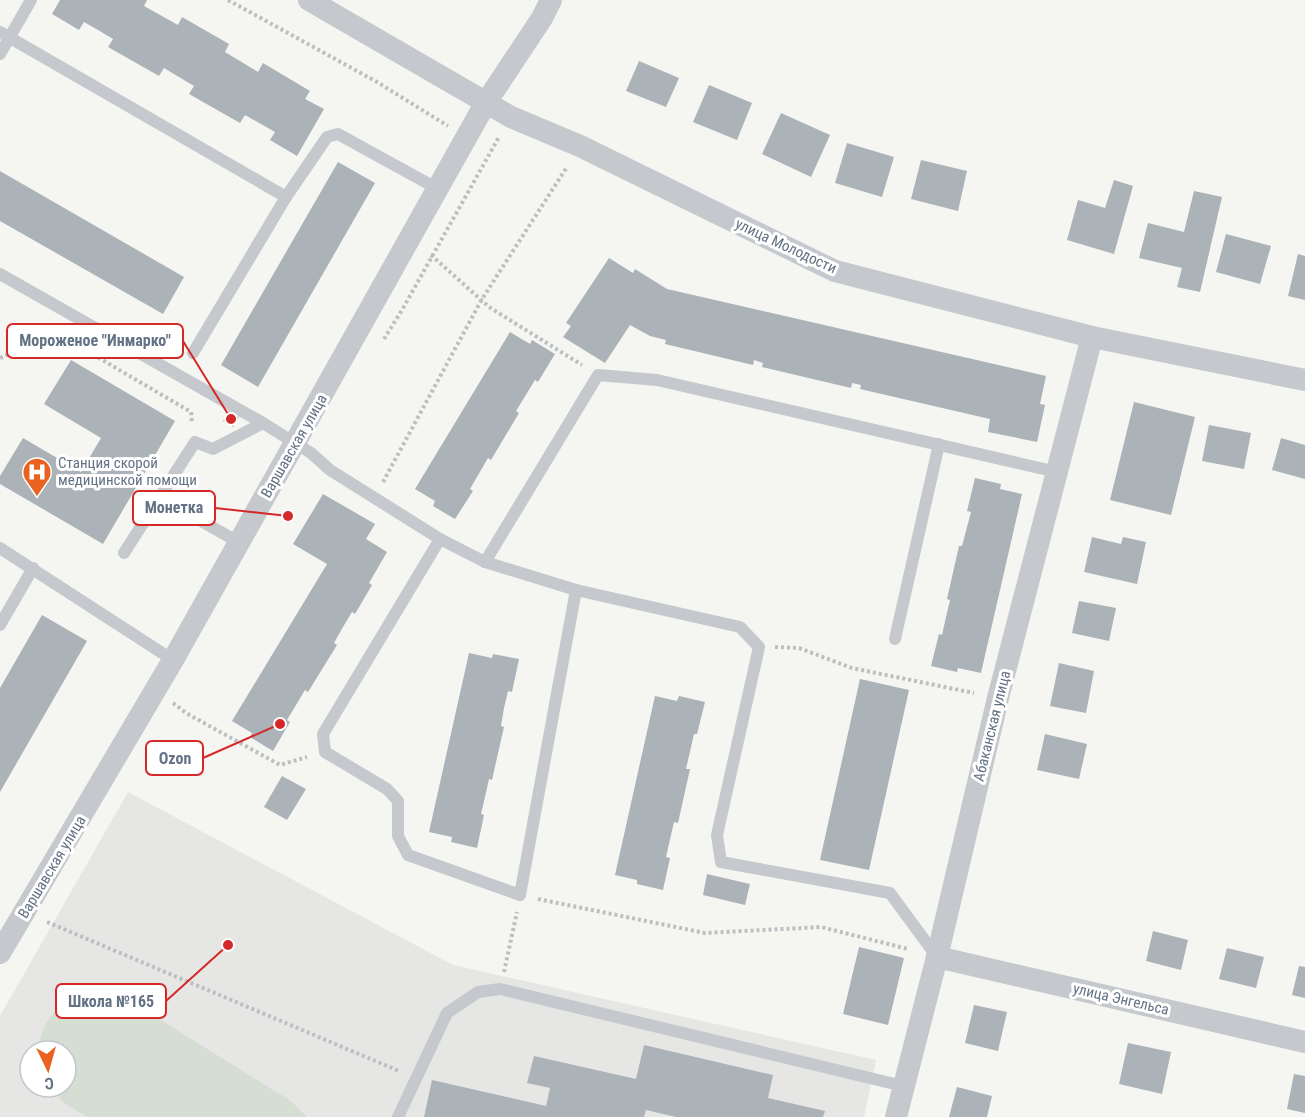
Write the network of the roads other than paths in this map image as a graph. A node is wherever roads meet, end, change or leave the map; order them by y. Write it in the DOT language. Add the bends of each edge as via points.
graph roads {
  1 [pos="31,0"];
  2 [pos="309,0"];
  3 [pos="551,0"];
  4 [pos="4,35"];
  5 [pos="0,54"];
  6 [pos="485,104"];
  7 [pos="438,189"];
  8 [pos="286,197"];
  9 [pos="0,274"];
  10 [pos="1092,337"];
  11 [pos="193,353"];
  12 [pos="1305,380"];
  13 [pos="263,423"];
  14 [pos="295,443"];
  15 [pos="939,444"];
  16 [pos="1057,472"];
  17 [pos="159,497"];
  18 [pos="440,539"];
  19 [pos="240,543"];
  20 [pos="0,548"];
  21 [pos="124,553"];
  22 [pos="485,562"];
  23 [pos="33,568"];
  24 [pos="576,590"];
  25 [pos="0,625"];
  26 [pos="895,639"];
  27 [pos="173,660"];
  28 [pos="0,953"];
  29 [pos="937,957"];
  30 [pos="1305,1042"];
  31 [pos="903,1086"];
  32 [pos="398,1117"];
  33 [pos="896,1117"];
  1 -- 4 [label="lane"];
  2 -- 6 [label="street, улица Молодости"];
  3 -- 6 [label="street, Варшавская улица"];
  4 -- 5 [label="lane"];
  4 -- 8 [label="lane"];
  6 -- 7 [label="street, Варшавская улица"];
  6 -- 10 [label="street, улица Молодости" via="580,146 835,271"];
  7 -- 8 [label="lane" via="338,134 327,137"];
  7 -- 14 [label="street, Варшавская улица"];
  8 -- 11 [label="lane"];
  9 -- 13 [label="lane"];
  10 -- 12 [label="street, улица Молодости"];
  10 -- 16 [label="street, Абаканская улица"];
  13 -- 14 [label="lane"];
  13 -- 17 [label="lane" via="213,449 195,442"];
  14 -- 18 [label="lane" via="330,470"];
  14 -- 19 [label="street, Варшавская улица"];
  15 -- 16 [label="lane"];
  15 -- 22 [label="lane" via="657,380 598,375"];
  15 -- 26 [label="lane"];
  16 -- 29 [label="street, Абаканская улица"];
  17 -- 19 [label="lane"];
  17 -- 21 [label="lane"];
  18 -- 22 [label="lane"];
  18 -- 24 [label="lane" via="323,734 325,752 387,789 398,801 398,836 408,855 520,895"];
  19 -- 27 [label="street, Варшавская улица"];
  20 -- 23 [label="lane"];
  22 -- 24 [label="lane"];
  23 -- 25 [label="lane"];
  23 -- 27 [label="lane"];
  24 -- 29 [label="lane" via="740,627 759,647 717,835 721,862 890,893"];
  27 -- 28 [label="street, Варшавская улица"];
  29 -- 30 [label="street, улица Энгельса"];
  29 -- 31 [label="street, Абаканская улица"];
  31 -- 32 [label="lane" via="500,989 478,992 447,1013"];
  31 -- 33 [label="street, Абаканская улица"];
}
